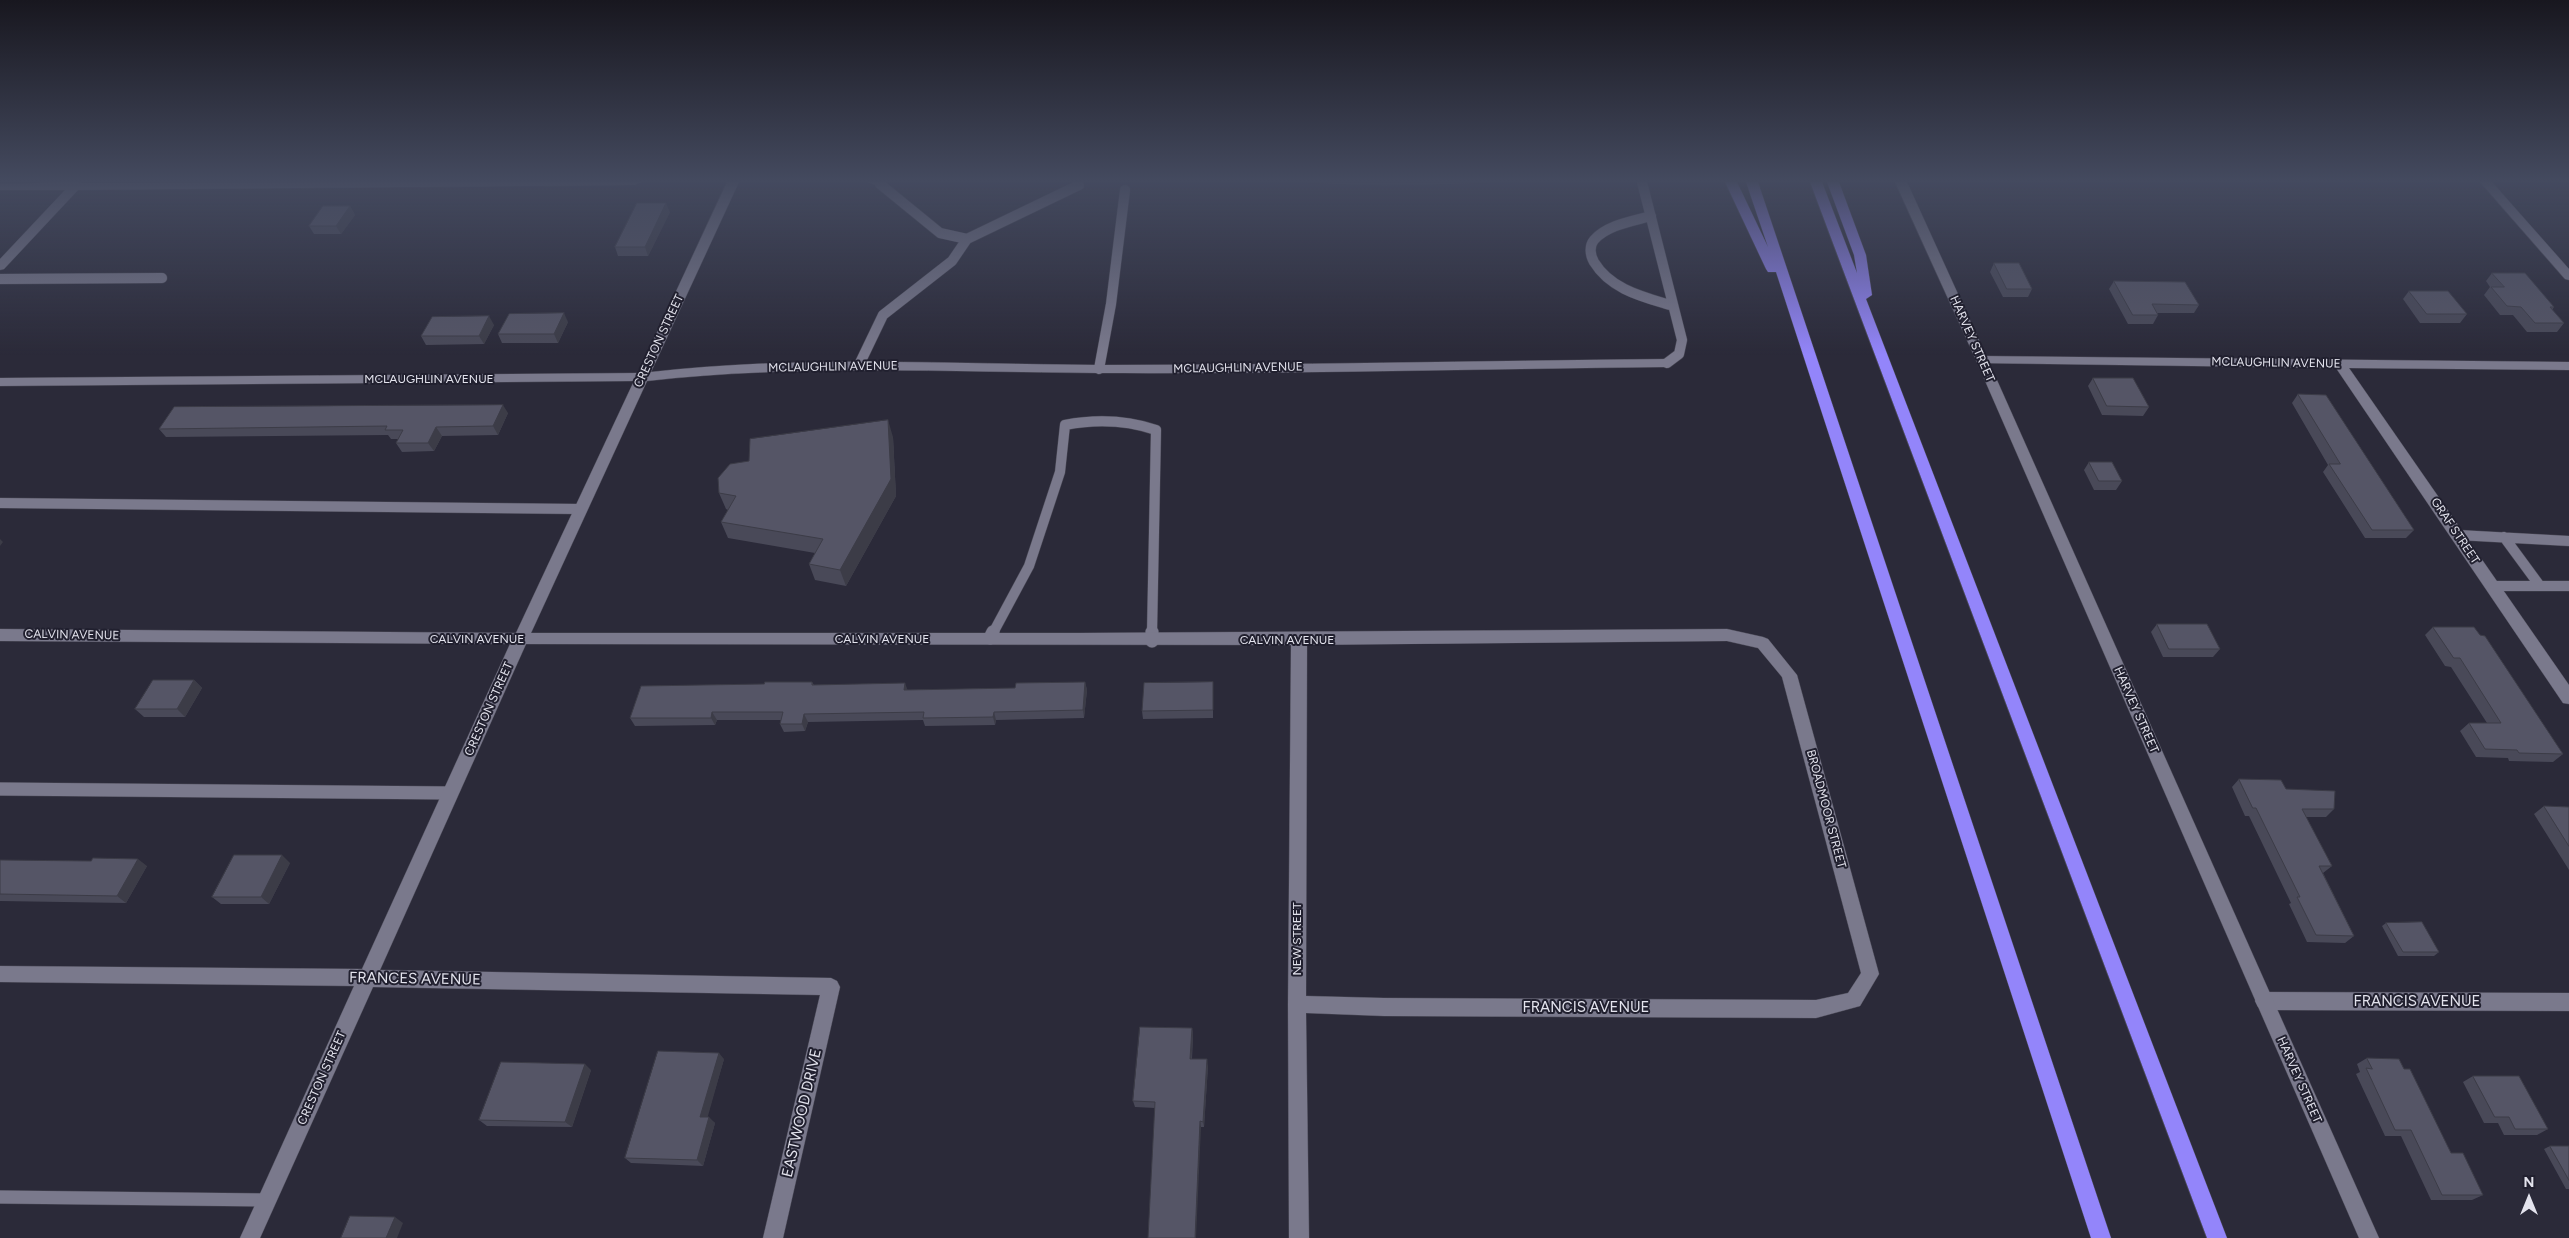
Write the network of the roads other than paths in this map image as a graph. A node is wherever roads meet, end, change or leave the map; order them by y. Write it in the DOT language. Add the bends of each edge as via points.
graph roads {
  1 [pos="967,239"];
  2 [pos="25,240"];
  3 [pos="706,240"];
  4 [pos="1119,240"];
  5 [pos="1595,240"];
  6 [pos="1657,240"];
  7 [pos="1758,240"];
  8 [pos="1771,240"];
  9 [pos="1838,240"];
  10 [pos="1854,240"];
  11 [pos="1927,240"];
  12 [pos="2537,240"];
  13 [pos="0,266"];
  14 [pos="2569,276"];
  15 [pos="162,278"];
  16 [pos="0,279"];
  17 [pos="1673,306"];
  18 [pos="1799,327"];
  19 [pos="1872,328"];
  20 [pos="1982,360"];
  21 [pos="1667,364"];
  22 [pos="2340,364"];
  23 [pos="859,365"];
  24 [pos="2569,366"];
  25 [pos="1099,369"];
  26 [pos="642,377"];
  27 [pos="0,382"];
  28 [pos="0,503"];
  29 [pos="580,509"];
  30 [pos="2458,535"];
  31 [pos="2504,538"];
  32 [pos="2569,541"];
  33 [pos="2492,586"];
  34 [pos="2540,586"];
  35 [pos="2569,586"];
  36 [pos="0,635"];
  37 [pos="990,638"];
  38 [pos="520,640"];
  39 [pos="1299,640"];
  40 [pos="1152,641"];
  41 [pos="1763,643"];
  42 [pos="2569,698"];
  43 [pos="0,789"];
  44 [pos="451,793"];
  45 [pos="0,974"];
  46 [pos="367,978"];
  47 [pos="1865,983"];
  48 [pos="831,987"];
  49 [pos="2264,1001"];
  50 [pos="2569,1002"];
  51 [pos="1297,1004"];
  52 [pos="0,1197"];
  53 [pos="267,1200"];
  54 [pos="250,1238"];
  55 [pos="773,1238"];
  56 [pos="1300,1238"];
  57 [pos="2101,1238"];
  58 [pos="2217,1238"];
  59 [pos="2369,1238"];
  1 -- 23 [label="lane" via="952,261 882,315"];
  2 -- 13 [label="street"];
  3 -- 26 [label="street, CRESTON STREET"];
  4 -- 25 [label="lane"];
  5 -- 17 [label="lane" via="1590,252 1594,266 1631,293"];
  6 -- 17 [label="lane"];
  7 -- 18 [label="highway"];
  8 -- 18 [label="highway"];
  9 -- 19 [label="highway"];
  10 -- 19 [label="highway" via="1860,255"];
  11 -- 20 [label="street, HARVEY STREET"];
  12 -- 14 [label="street"];
  15 -- 16 [label="lane"];
  17 -- 21 [label="lane" via="1682,340 1680,354"];
  18 -- 57 [label="highway"];
  19 -- 58 [label="highway"];
  20 -- 22 [label="street, MCLAUGHLIN AVENUE"];
  20 -- 49 [label="street, HARVEY STREET"];
  21 -- 25 [label="street, MCLAUGHLIN AVENUE"];
  22 -- 24 [label="street, MCLAUGHLIN AVENUE"];
  22 -- 30 [label="street, GRAF STREET"];
  23 -- 25 [label="street, MCLAUGHLIN AVENUE"];
  23 -- 26 [label="street, MCLAUGHLIN AVENUE" via="697,369"];
  26 -- 27 [label="street, MCLAUGHLIN AVENUE"];
  26 -- 29 [label="street, CRESTON STREET"];
  28 -- 29 [label="lane"];
  29 -- 38 [label="street, CRESTON STREET"];
  30 -- 31 [label="lane"];
  30 -- 33 [label="street, GRAF STREET"];
  31 -- 32 [label="lane"];
  31 -- 34 [label="lane"];
  33 -- 34 [label="lane"];
  33 -- 42 [label="street, GRAF STREET"];
  34 -- 35 [label="lane"];
  36 -- 38 [label="street, CALVIN AVENUE"];
  37 -- 38 [label="street, CALVIN AVENUE"];
  37 -- 40 [label="street, CALVIN AVENUE"];
  37 -- 40 [label="lane" via="1029,566 1060,472 1065,425 1112,421 1140,424 1156,430"];
  38 -- 44 [label="street, CRESTON STREET"];
  39 -- 40 [label="street, CALVIN AVENUE"];
  39 -- 41 [label="street, CALVIN AVENUE" via="1727,635"];
  39 -- 51 [label="street, NEW STREET"];
  41 -- 47 [label="street, BROADMOOR STREET" via="1789,675 1870,974"];
  43 -- 44 [label="lane"];
  44 -- 46 [label="street, CRESTON STREET"];
  45 -- 46 [label="street, FRANCES AVENUE"];
  46 -- 48 [label="street, FRANCES AVENUE"];
  46 -- 53 [label="street, CRESTON STREET"];
  47 -- 51 [label="street, FRANCIS AVENUE" via="1854,1000 1816,1009 1394,1008"];
  48 -- 55 [label="street, EASTWOOD DRIVE"];
  49 -- 50 [label="street, FRANCIS AVENUE"];
  49 -- 59 [label="street, HARVEY STREET"];
  51 -- 56 [label="street, NEW STREET"];
  52 -- 53 [label="lane"];
  53 -- 54 [label="street, CRESTON STREET"];
}
